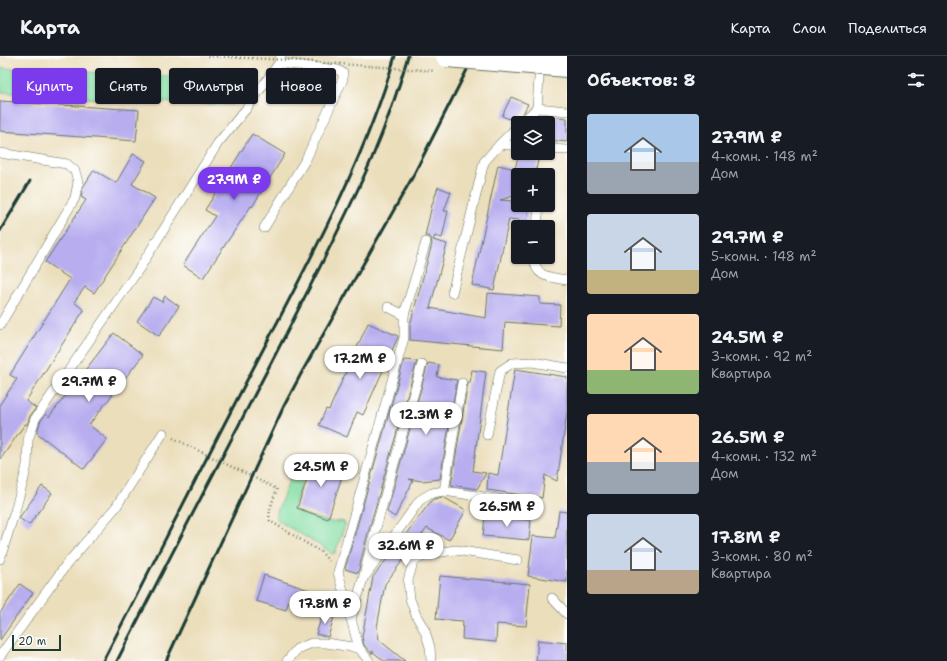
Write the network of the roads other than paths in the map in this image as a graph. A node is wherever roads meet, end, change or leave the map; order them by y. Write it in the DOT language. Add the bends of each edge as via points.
graph roads {
  1 [pos="545,56"];
  2 [pos="280,60"];
  3 [pos="441,64"];
  4 [pos="567,66"];
  5 [pos="537,108"];
  6 [pos="567,111"];
  7 [pos="529,116"];
  8 [pos="511,133"];
  9 [pos="500,144"];
  10 [pos="511,145"];
  11 [pos="555,149"];
  12 [pos="567,150"];
  13 [pos="0,153"];
  14 [pos="264,228"];
  15 [pos="426,242"];
  16 [pos="534,264"];
  17 [pos="567,280"];
  18 [pos="452,293"];
  19 [pos="388,307"];
  20 [pos="404,315"];
  21 [pos="0,325"];
  22 [pos="422,364"];
  23 [pos="567,368"];
  24 [pos="462,383"];
  25 [pos="163,433"];
  26 [pos="487,435"];
  27 [pos="444,491"];
  28 [pos="524,503"];
  29 [pos="0,558"];
  30 [pos="518,560"];
  31 [pos="363,579"];
  32 [pos="552,598"];
  33 [pos="567,614"];
  34 [pos="351,619"];
  35 [pos="359,648"];
  36 [pos="0,656"];
  37 [pos="287,661"];
  38 [pos="370,661"];
  39 [pos="431,661"];
  1 -- 5 [label="lane" via="540,63"];
  2 -- 14 [label="lane" via="338,70 343,73 343,78 306,159"];
  2 -- 29 [label="lane" via="246,109 218,143 139,269 35,419 28,440 24,478"];
  3 -- 4 [label="highway, bridge"];
  5 -- 6 [label="lane"];
  5 -- 7 [label="lane"];
  8 -- 9 [label="lane"];
  9 -- 10 [label="lane"];
  9 -- 18 [label="lane" via="484,162"];
  11 -- 12 [label="lane"];
  13 -- 21 [label="lane" via="67,164 75,171 78,182 75,198"];
  15 -- 20 [label="lane"];
  16 -- 17 [label="lane" via="541,274 547,277"];
  19 -- 20 [label="lane"];
  20 -- 34 [label="lane" via="404,338 338,572"];
  22 -- 31 [label="lane"];
  23 -- 26 [label="lane" via="532,362 512,363 500,371"];
  24 -- 27 [label="lane"];
  25 -- 36 [label="lane" via="116,507 66,565"];
  27 -- 28 [label="lane"];
  27 -- 31 [label="lane" via="432,493 420,500"];
  30 -- 39 [label="lane" via="456,550 427,554 413,562 408,581 410,599 425,631"];
  31 -- 34 [label="lane"];
  32 -- 33 [label="lane"];
  34 -- 35 [label="lane"];
  35 -- 37 [label="lane" via="326,643 312,644 297,649"];
  35 -- 38 [label="lane"];
}
